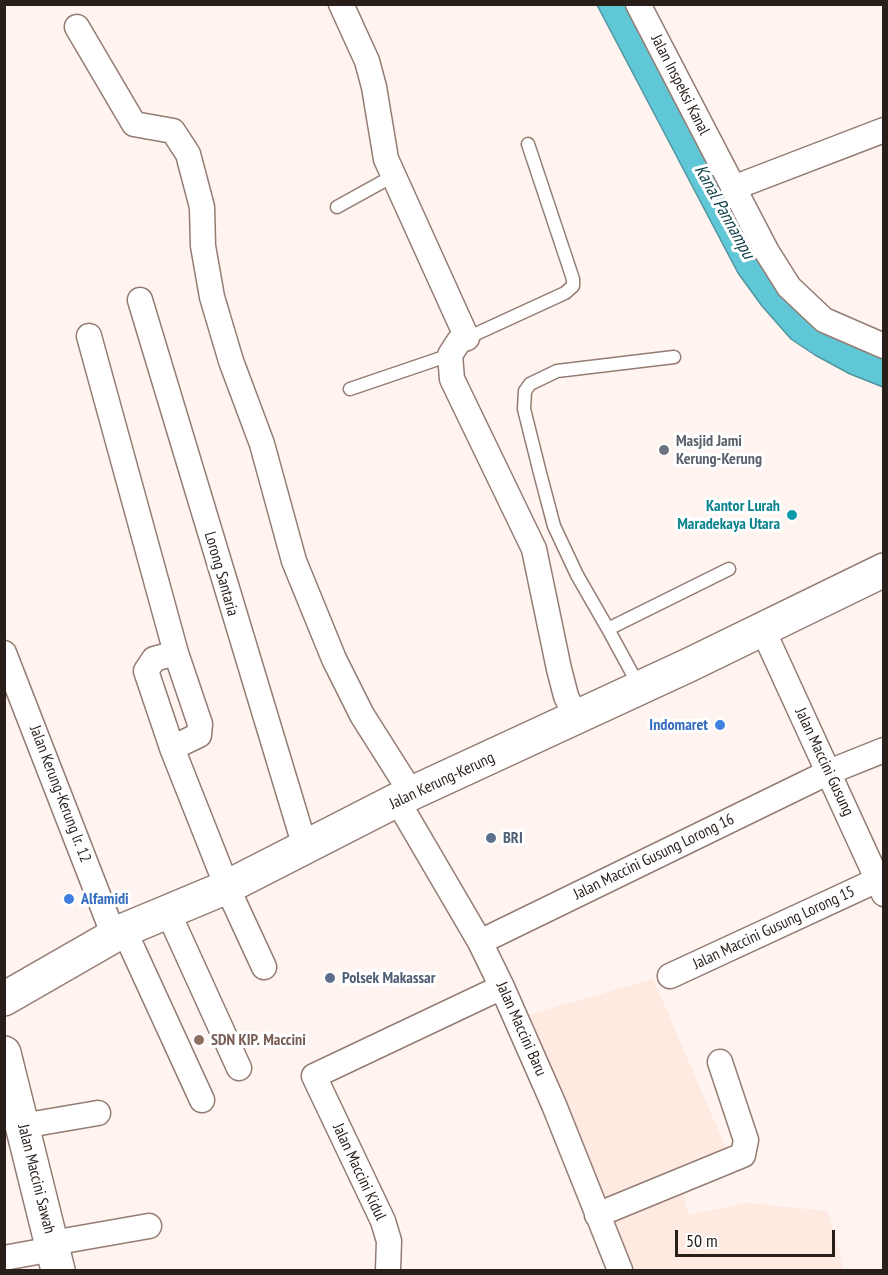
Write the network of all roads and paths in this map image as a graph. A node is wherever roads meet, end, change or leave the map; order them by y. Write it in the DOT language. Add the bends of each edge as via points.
graph roads {
  1 [pos="340,4"];
  2 [pos="638,4"];
  3 [pos="77,27"];
  4 [pos="884,130"];
  5 [pos="528,144"];
  6 [pos="393,176"];
  7 [pos="733,188"];
  8 [pos="337,207"];
  9 [pos="140,300"];
  10 [pos="88,336"];
  11 [pos="459,346"];
  12 [pos="884,346"];
  13 [pos="674,357"];
  14 [pos="350,389"];
  15 [pos="729,568"];
  16 [pos="884,570"];
  17 [pos="608,629"];
  18 [pos="763,630"];
  19 [pos="4,653"];
  20 [pos="176,653"];
  21 [pos="640,688"];
  22 [pos="576,718"];
  23 [pos="172,748"];
  24 [pos="884,750"];
  25 [pos="829,772"];
  26 [pos="404,797"];
  27 [pos="305,847"];
  28 [pos="882,884"];
  29 [pos="227,887"];
  30 [pos="168,912"];
  31 [pos="119,933"];
  32 [pos="480,942"];
  33 [pos="264,968"];
  34 [pos="670,976"];
  35 [pos="502,987"];
  36 [pos="4,999"];
  37 [pos="4,1053"];
  38 [pos="720,1062"];
  39 [pos="238,1068"];
  40 [pos="202,1101"];
  41 [pos="98,1113"];
  42 [pos="22,1126"];
  43 [pos="597,1215"];
  44 [pos="149,1226"];
  45 [pos="54,1254"];
  46 [pos="4,1258"];
  47 [pos="388,1270"];
  48 [pos="620,1270"];
  1 -- 6 [label="street" via="366,61"];
  2 -- 7 [label="street, Jalan Inspeksi Kanal"];
  3 -- 26 [label="street, Jalan Maccini Baru" via="134,124 173,131 188,154 201,207 202,246 212,297 267,462 294,561 334,659"];
  4 -- 7 [label="street"];
  5 -- 11 [label="lane" via="573,286"];
  6 -- 8 [label="lane"];
  6 -- 11 [label="street"];
  7 -- 12 [label="street, Jalan Inspeksi Kanal" via="777,269 805,305 824,320"];
  9 -- 27 [label="street, Lorong Santaria"];
  10 -- 20 [label="street"];
  11 -- 14 [label="lane"];
  11 -- 22 [label="street" via="452,379 534,549 559,669"];
  13 -- 17 [label="lane" via="557,371 530,384 525,391 524,409 554,526"];
  15 -- 17 [label="lane"];
  16 -- 18 [label="street, Jalan Kerung-Kerung"];
  17 -- 21 [label="lane"];
  18 -- 21 [label="street, Jalan Kerung-Kerung"];
  18 -- 25 [label="street, Jalan Maccini Gusung"];
  19 -- 31 [label="street, Jalan Kerung-Kerung lr. 12"];
  20 -- 23 [label="street" via="201,730 196,737"];
  20 -- 23 [label="street" via="154,659 146,671"];
  21 -- 22 [label="street, Jalan Kerung-Kerung"];
  22 -- 26 [label="street, Jalan Kerung-Kerung"];
  23 -- 29 [label="street"];
  24 -- 25 [label="street, Jalan Maccini Gusung Lorong 16"];
  25 -- 28 [label="street, Jalan Maccini Gusung"];
  25 -- 32 [label="street, Jalan Maccini Gusung Lorong 16"];
  26 -- 27 [label="street, Jalan Kerung-Kerung"];
  26 -- 32 [label="street, Jalan Maccini Baru"];
  27 -- 29 [label="street, Jalan Kerung-Kerung"];
  28 -- 34 [label="street, Jalan Maccini Gusung Lorong 15"];
  29 -- 30 [label="street, Jalan Kerung-Kerung"];
  29 -- 33 [label="street"];
  30 -- 31 [label="street, Jalan Kerung-Kerung"];
  30 -- 39 [label="street"];
  31 -- 36 [label="street, Jalan Kerung-Kerung"];
  31 -- 40 [label="street, Jalan Kerung-Kerung lr. 12"];
  32 -- 35 [label="street, Jalan Maccini Baru"];
  35 -- 43 [label="street, Jalan Maccini Baru" via="555,1105"];
  35 -- 47 [label="street, Jalan Maccini Kidul" via="314,1076 383,1221 389,1241"];
  37 -- 42 [label="street, Jalan Maccini Sawah"];
  38 -- 43 [label="street" via="746,1140 743,1155"];
  41 -- 42 [label="street"];
  42 -- 45 [label="street, Jalan Maccini Sawah"];
  43 -- 48 [label="street, Jalan Maccini Baru"];
  44 -- 45 [label="street"];
  45 -- 46 [label="street"];
}
